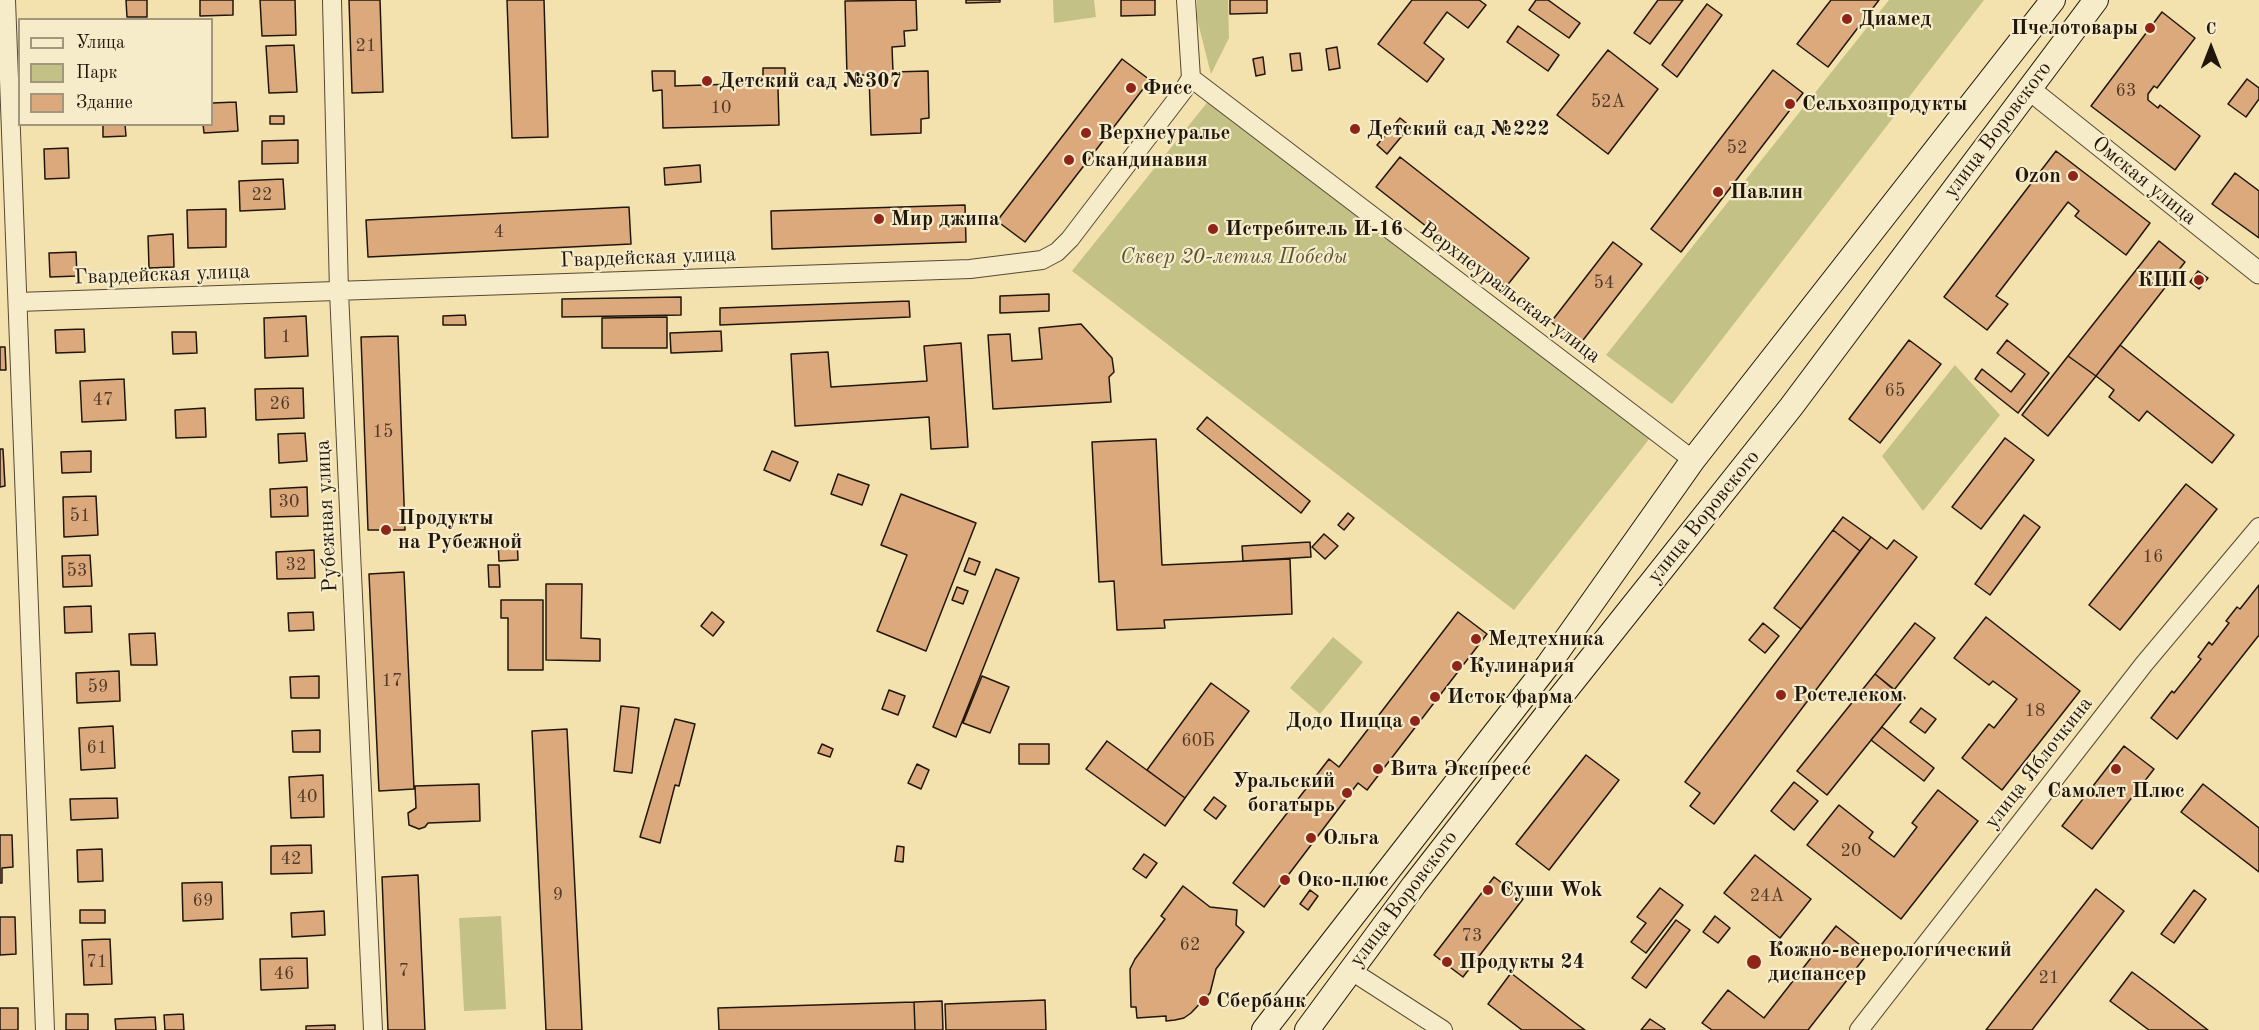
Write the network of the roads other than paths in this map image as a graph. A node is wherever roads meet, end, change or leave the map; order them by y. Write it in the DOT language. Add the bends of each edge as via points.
graph roads {
  1 [pos="6,0"];
  2 [pos="332,0"];
  3 [pos="1186,0"];
  4 [pos="2053,0"];
  5 [pos="2096,0"];
  6 [pos="1191,78"];
  7 [pos="2029,89"];
  8 [pos="2259,273"];
  9 [pos="339,292"];
  10 [pos="18,302"];
  11 [pos="1692,460"];
  12 [pos="2259,527"];
  13 [pos="1350,970"];
  14 [pos="45,1030"];
  15 [pos="373,1030"];
  16 [pos="1264,1030"];
  17 [pos="1306,1030"];
  18 [pos="1443,1030"];
  19 [pos="1859,1030"];
  1 -- 10 [label="street"];
  2 -- 9 [label="street, Рубежная улица"];
  3 -- 6 [label="street"];
  4 -- 11 [label="main road, улица Воровского"];
  5 -- 7 [label="main road, улица Воровского"];
  6 -- 9 [label="street, Гвардейская улица" via="1070,239 1042,260 970,269"];
  6 -- 11 [label="street, Верхнеуральская улица"];
  7 -- 8 [label="street, Омская улица"];
  7 -- 13 [label="main road, улица Воровского" via="1791,407"];
  9 -- 10 [label="street, Гвардейская улица"];
  9 -- 15 [label="street, Рубежная улица"];
  10 -- 14 [label="street"];
  11 -- 16 [label="main road, улица Воровского" via="1548,664"];
  12 -- 19 [label="street, улица Яблочкина" via="2144,664"];
  13 -- 17 [label="main road, улица Воровского"];
  13 -- 18 [label="street"];
}
